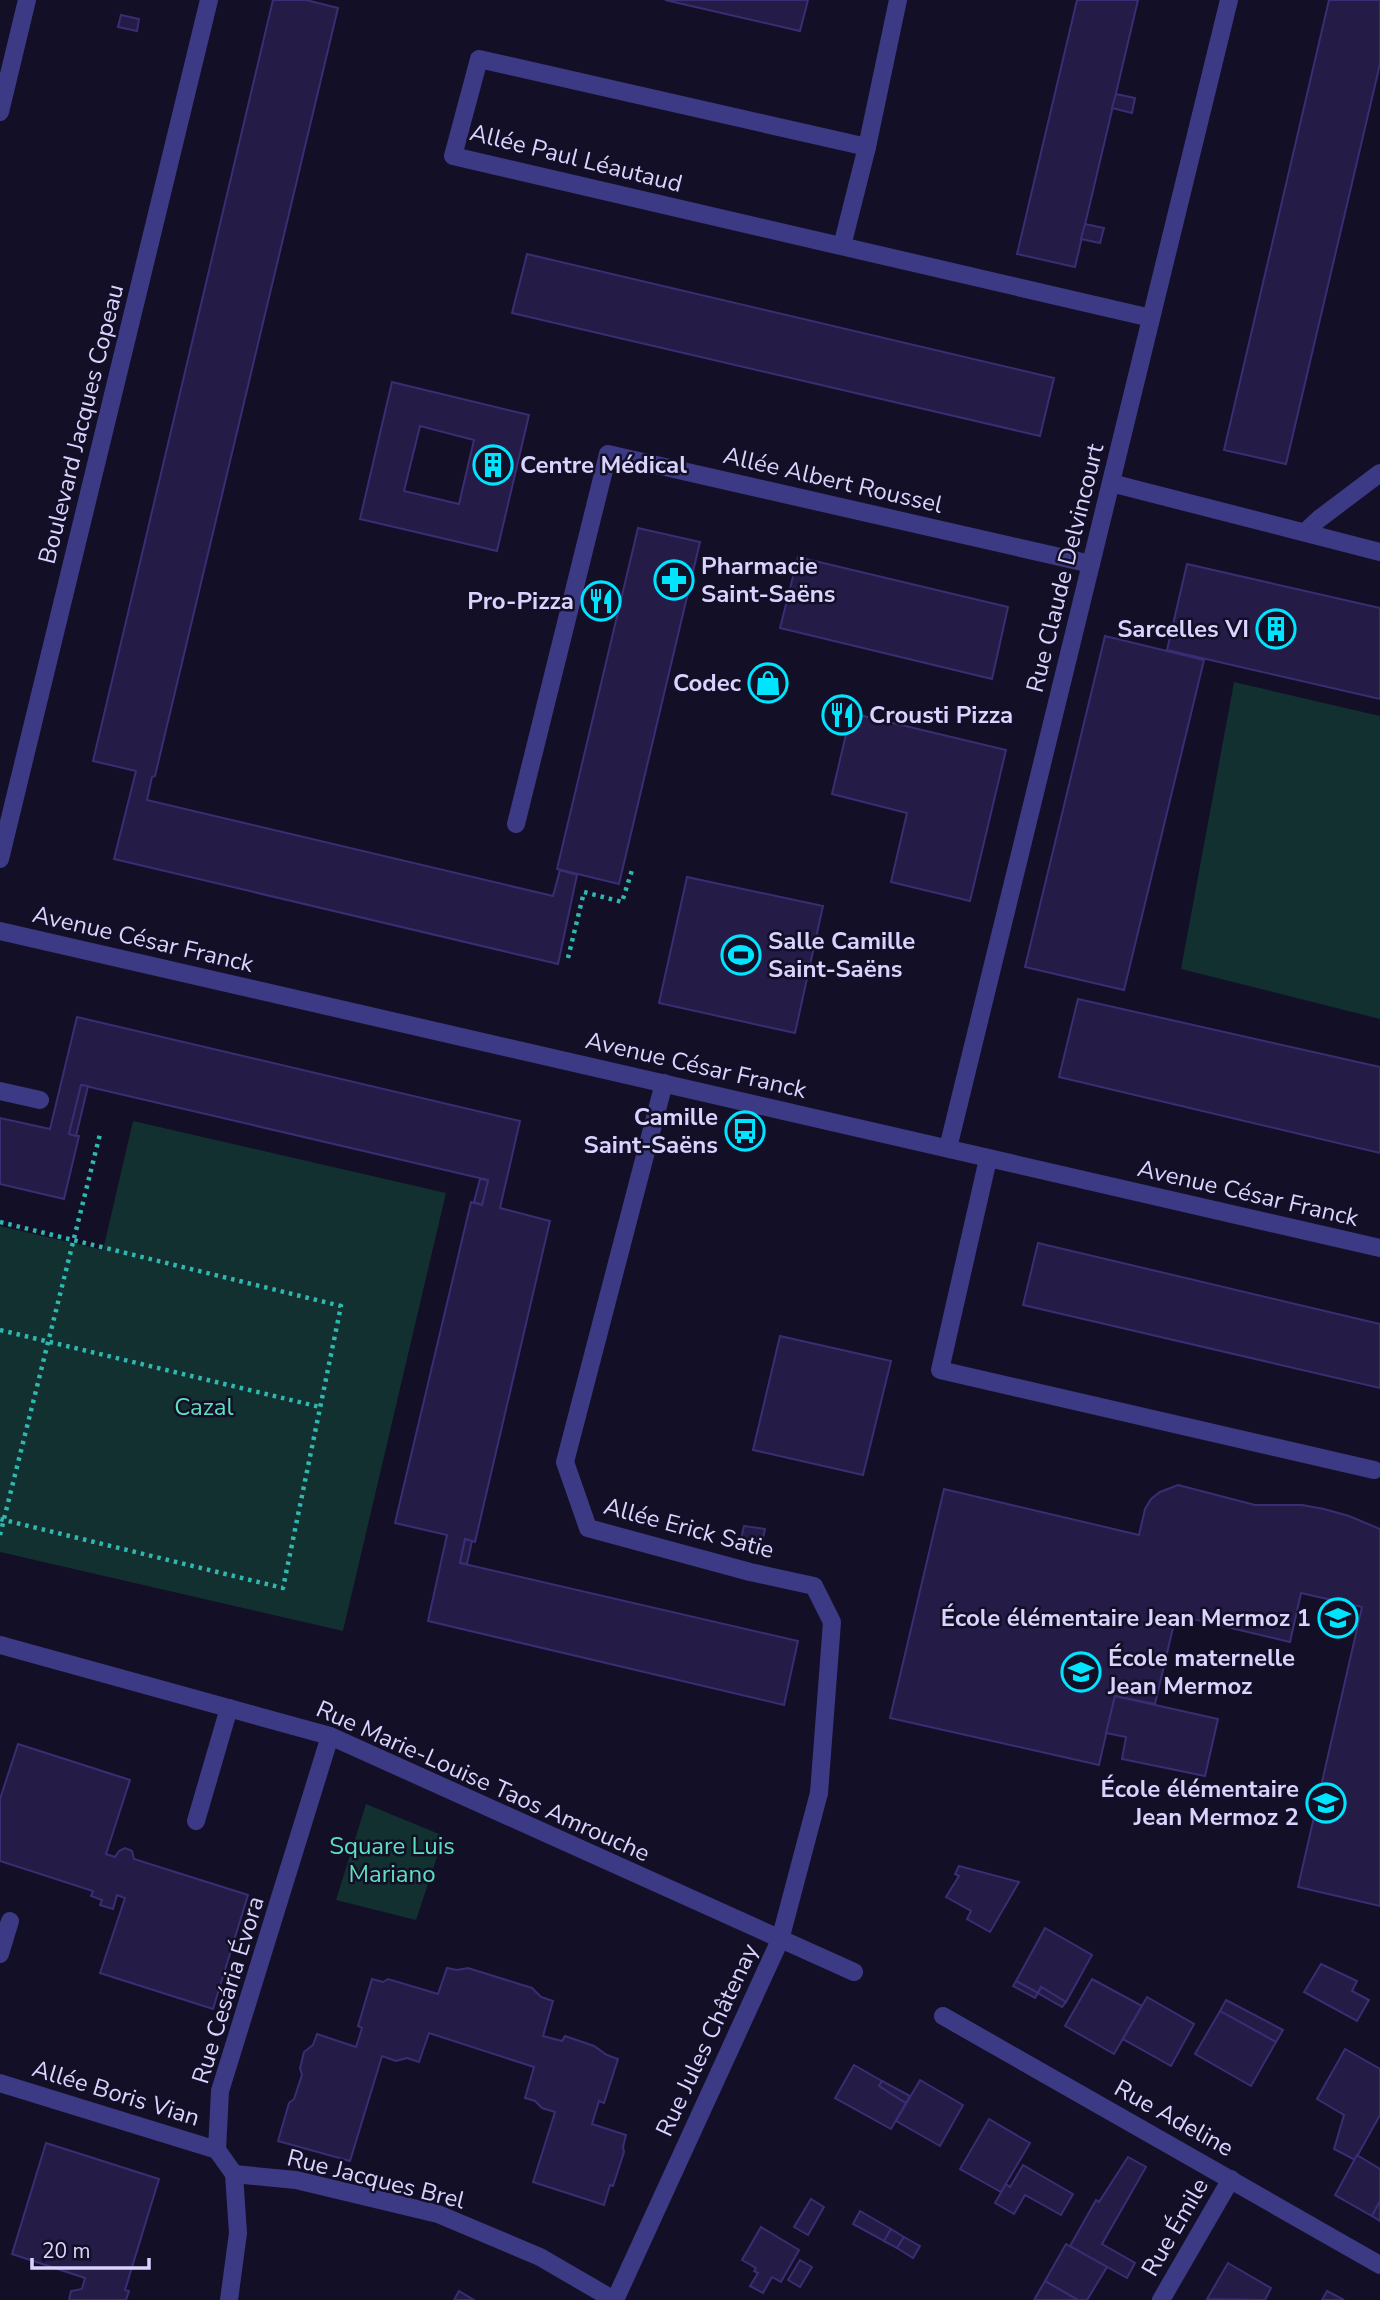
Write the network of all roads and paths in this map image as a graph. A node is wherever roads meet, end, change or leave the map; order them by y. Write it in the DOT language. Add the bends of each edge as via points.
graph roads {
  1 [pos="27,0"];
  2 [pos="209,0"];
  3 [pos="898,0"];
  4 [pos="1229,0"];
  5 [pos="4,82"];
  6 [pos="0,112"];
  7 [pos="867,147"];
  8 [pos="842,246"];
  9 [pos="1151,318"];
  10 [pos="1380,473"];
  11 [pos="1111,483"];
  12 [pos="1305,533"];
  13 [pos="1380,551"];
  14 [pos="1091,564"];
  15 [pos="516,824"];
  16 [pos="0,859"];
  17 [pos="633,867"];
  18 [pos="0,931"];
  19 [pos="568,958"];
  20 [pos="664,1083"];
  21 [pos="0,1091"];
  22 [pos="40,1100"];
  23 [pos="100,1135"];
  24 [pos="948,1148"];
  25 [pos="988,1159"];
  26 [pos="0,1222"];
  27 [pos="74,1239"];
  28 [pos="1380,1248"];
  29 [pos="0,1330"];
  30 [pos="49,1341"];
  31 [pos="320,1407"];
  32 [pos="1374,1470"];
  33 [pos="2,1520"];
  34 [pos="0,1535"];
  35 [pos="0,1645"];
  36 [pos="229,1708"];
  37 [pos="330,1736"];
  38 [pos="819,1793"];
  39 [pos="196,1821"];
  40 [pos="10,1921"];
  41 [pos="780,1940"];
  42 [pos="0,1954"];
  43 [pos="853,1972"];
  44 [pos="943,2016"];
  45 [pos="0,2083"];
  46 [pos="217,2150"];
  47 [pos="234,2174"];
  48 [pos="1231,2179"];
  49 [pos="1380,2264"];
  50 [pos="229,2300"];
  51 [pos="615,2300"];
  52 [pos="1161,2300"];
  1 -- 5 [label="street"];
  2 -- 16 [label="street, Boulevard Jacques Copeau"];
  3 -- 7 [label="street"];
  4 -- 9 [label="street, Rue Claude Delvincourt"];
  5 -- 6 [label="street"];
  7 -- 8 [label="street"];
  7 -- 8 [label="street, Allée Paul Léautaud" via="479,59 453,156"];
  8 -- 9 [label="street, Allée Paul Léautaud"];
  9 -- 11 [label="street, Rue Claude Delvincourt"];
  10 -- 12 [label="street"];
  11 -- 12 [label="street"];
  11 -- 14 [label="street, Rue Claude Delvincourt"];
  12 -- 13 [label="street"];
  14 -- 15 [label="street, Allée Albert Roussel" via="608,454"];
  14 -- 24 [label="street, Rue Claude Delvincourt"];
  17 -- 19 [label="path" via="622,902 584,892"];
  18 -- 20 [label="street, Avenue César Franck"];
  20 -- 24 [label="street, Avenue César Franck"];
  20 -- 38 [label="street, Allée Erick Satie" via="565,1462 588,1528 814,1586 832,1622"];
  21 -- 22 [label="street"];
  23 -- 27 [label="path"];
  24 -- 25 [label="street, Avenue César Franck"];
  25 -- 28 [label="street, Avenue César Franck"];
  25 -- 32 [label="street" via="940,1370"];
  26 -- 27 [label="path"];
  27 -- 30 [label="path"];
  27 -- 31 [label="path" via="341,1306"];
  29 -- 30 [label="path"];
  30 -- 31 [label="path"];
  30 -- 33 [label="path"];
  31 -- 33 [label="path" via="283,1588"];
  33 -- 34 [label="path"];
  35 -- 36 [label="street, Rue Marie-Louise Taos Amrouche"];
  36 -- 37 [label="street, Rue Marie-Louise Taos Amrouche"];
  36 -- 39 [label="street"];
  37 -- 41 [label="street, Rue Marie-Louise Taos Amrouche"];
  37 -- 46 [label="street, Rue Cesária Évora" via="220,2091"];
  38 -- 41 [label="street, Rue Jules Châtenay"];
  40 -- 42 [label="street"];
  41 -- 43 [label="street, Rue Marie-Louise Taos Amrouche"];
  41 -- 51 [label="street, Rue Jules Châtenay"];
  44 -- 48 [label="street, Rue Adeline"];
  45 -- 46 [label="street, Allée Boris Vian"];
  46 -- 47 [label="street"];
  47 -- 50 [label="street" via="238,2233"];
  47 -- 51 [label="street, Rue Jacques Brel" via="296,2180 438,2214 540,2257"];
  48 -- 49 [label="street, Rue Adeline"];
  48 -- 52 [label="street, Rue Émile"];
}
